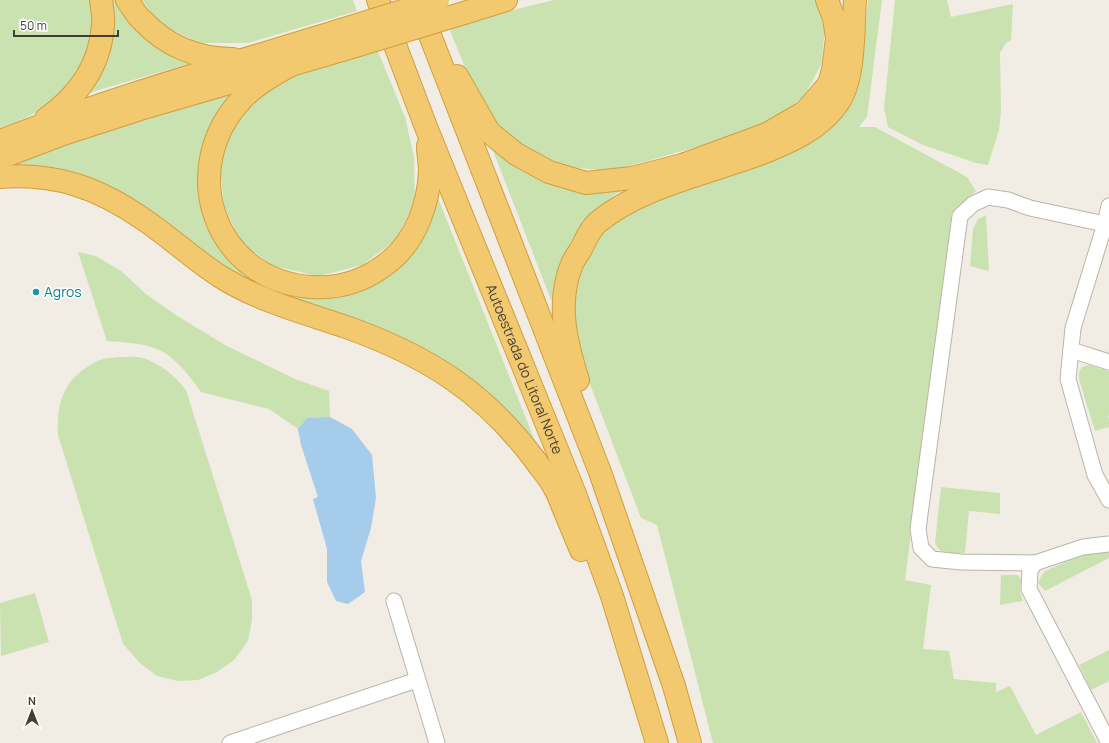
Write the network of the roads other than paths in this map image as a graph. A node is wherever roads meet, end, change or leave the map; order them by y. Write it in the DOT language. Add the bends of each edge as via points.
graph roads {
  1 [pos="101,0"];
  2 [pos="127,0"];
  3 [pos="373,0"];
  4 [pos="378,0"];
  5 [pos="506,0"];
  6 [pos="827,0"];
  7 [pos="855,0"];
  8 [pos="425,5"];
  9 [pos="388,27"];
  10 [pos="345,39"];
  11 [pos="252,57"];
  12 [pos="289,66"];
  13 [pos="426,127"];
  14 [pos="28,130"];
  15 [pos="0,141"];
  16 [pos="0,158"];
  17 [pos="0,177"];
  18 [pos="1109,206"];
  19 [pos="1107,224"];
  20 [pos="1070,350"];
  21 [pos="1109,362"];
  22 [pos="600,472"];
  23 [pos="1109,500"];
  24 [pos="1109,544"];
  25 [pos="1035,563"];
  26 [pos="612,596"];
  27 [pos="394,600"];
  28 [pos="417,680"];
  29 [pos="230,743"];
  30 [pos="437,743"];
  31 [pos="657,743"];
  32 [pos="690,743"];
  33 [pos="1108,743"];
  1 -- 14 [label="highway" via="103,24 99,51 82,86 59,109"];
  2 -- 11 [label="highway" via="141,20 154,32 179,48 216,58"];
  3 -- 9 [label="highway"];
  4 -- 9 [label="highway, Autoestrada do Litoral Norte"];
  5 -- 10 [label="highway, bridge" via="464,13"];
  6 -- 8 [label="highway" via="834,18 837,38 833,70 829,84 804,112 767,134 682,165 632,178 586,183 549,172 516,154 490,132"];
  7 -- 22 [label="highway" via="848,81 838,103 824,119 779,146 631,200 596,224 572,264 564,292 563,320"];
  8 -- 10 [label="highway, bridge"];
  8 -- 22 [label="highway"];
  9 -- 13 [label="highway, Autoestrada do Litoral Norte"];
  10 -- 11 [label="highway"];
  10 -- 12 [label="highway"];
  11 -- 14 [label="highway"];
  12 -- 13 [label="highway" via="257,86 232,112 213,147 208,174 210,198 216,219 226,238 241,257 260,272 277,280 297,286 344,286 381,269 396,256 408,243 425,202 430,170"];
  12 -- 16 [label="highway" via="140,109"];
  13 -- 26 [label="highway, Autoestrada do Litoral Norte" via="575,494"];
  14 -- 15 [label="highway"];
  17 -- 26 [label="highway" via="60,180 111,199 143,219 222,277 257,296 385,341 424,360 461,384 493,411 520,440 555,487 598,592"];
  18 -- 19 [label="street"];
  19 -- 20 [label="street" via="1073,328"];
  19 -- 25 [label="street" via="988,197 973,204 960,216 918,529 921,548 932,558 961,562"];
  20 -- 21 [label="street"];
  20 -- 23 [label="street" via="1068,379 1095,475"];
  22 -- 32 [label="highway" via="674,686"];
  24 -- 25 [label="street" via="1083,547"];
  25 -- 33 [label="street" via="1030,570 1029,589"];
  26 -- 31 [label="highway, Autoestrada do Litoral Norte"];
  27 -- 28 [label="street"];
  28 -- 29 [label="street"];
  28 -- 30 [label="street"];
}
